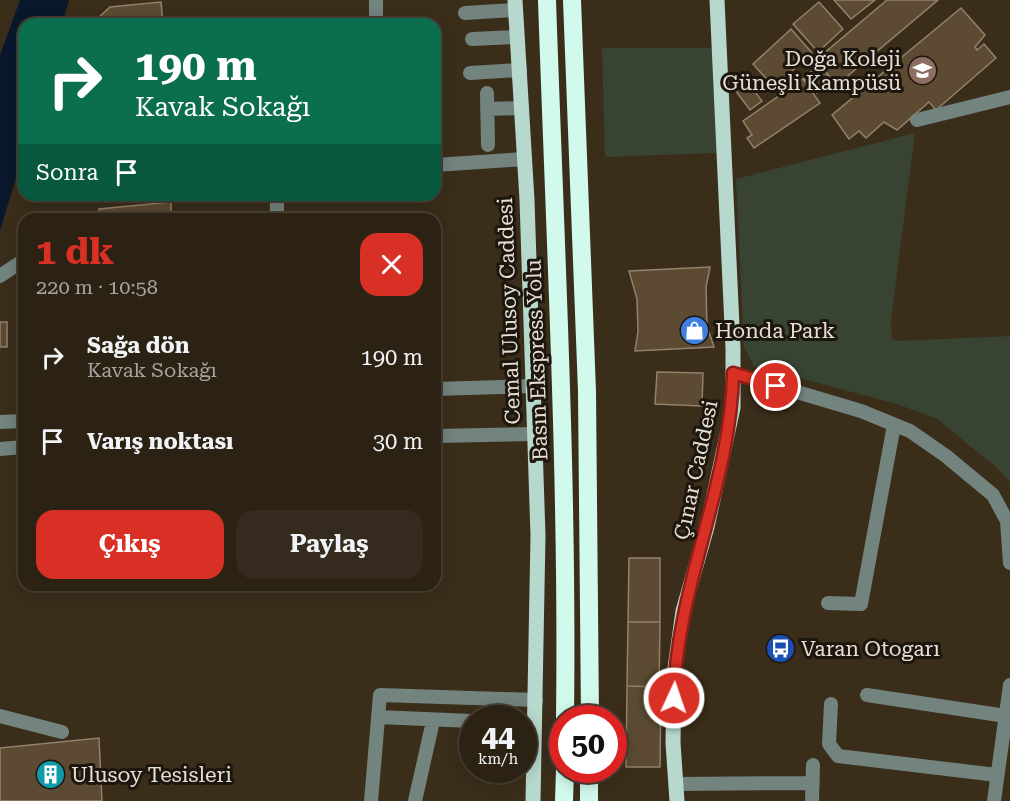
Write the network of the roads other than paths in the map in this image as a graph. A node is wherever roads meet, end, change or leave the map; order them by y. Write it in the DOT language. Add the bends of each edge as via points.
graph roads {
  1 [pos="376,0"];
  2 [pos="572,0"];
  3 [pos="581,0"];
  4 [pos="717,0"];
  5 [pos="547,1"];
  6 [pos="515,5"];
  7 [pos="465,13"];
  8 [pos="376,18"];
  9 [pos="517,37"];
  10 [pos="472,39"];
  11 [pos="574,54"];
  12 [pos="520,70"];
  13 [pos="470,73"];
  14 [pos="487,93"];
  15 [pos="1010,97"];
  16 [pos="522,108"];
  17 [pos="487,109"];
  18 [pos="917,120"];
  19 [pos="488,145"];
  20 [pos="525,159"];
  21 [pos="441,165"];
  22 [pos="18,264"];
  23 [pos="0,276"];
  24 [pos="733,373"];
  25 [pos="534,386"];
  26 [pos="441,388"];
  27 [pos="18,421"];
  28 [pos="0,422"];
  29 [pos="894,425"];
  30 [pos="534,434"];
  31 [pos="441,436"];
  32 [pos="18,448"];
  33 [pos="0,449"];
  34 [pos="1010,563"];
  35 [pos="828,603"];
  36 [pos="1010,685"];
  37 [pos="867,695"];
  38 [pos="498,699"];
  39 [pos="536,700"];
  40 [pos="831,704"];
  41 [pos="496,705"];
  42 [pos="565,705"];
  43 [pos="590,705"];
  44 [pos="0,716"];
  45 [pos="1006,716"];
  46 [pos="378,717"];
  47 [pos="433,721"];
  48 [pos="459,721"];
  49 [pos="62,732"];
  50 [pos="813,765"];
  51 [pos="997,775"];
  52 [pos="565,783"];
  53 [pos="589,783"];
  54 [pos="813,783"];
  55 [pos="676,784"];
  56 [pos="371,801"];
  57 [pos="415,801"];
  58 [pos="533,801"];
  59 [pos="564,801"];
  60 [pos="589,801"];
  61 [pos="677,801"];
  62 [pos="812,801"];
  63 [pos="994,801"];
  1 -- 8 [label="street"];
  2 -- 11 [label="highway"];
  3 -- 11 [label="highway"];
  4 -- 24 [label="main road, Çınar Caddesi"];
  5 -- 42 [label="highway, Basın Ekspress Yolu" via="560,330"];
  6 -- 7 [label="street"];
  6 -- 9 [label="main road, Cemal Ulusoy Caddesi"];
  9 -- 10 [label="street"];
  9 -- 12 [label="main road, Cemal Ulusoy Caddesi"];
  11 -- 43 [label="highway" via="587,402"];
  12 -- 13 [label="street"];
  12 -- 16 [label="main road, Cemal Ulusoy Caddesi"];
  14 -- 17 [label="street"];
  15 -- 18 [label="street"];
  16 -- 17 [label="street"];
  16 -- 20 [label="main road, Cemal Ulusoy Caddesi"];
  17 -- 19 [label="street"];
  20 -- 21 [label="street"];
  20 -- 25 [label="main road, Cemal Ulusoy Caddesi"];
  22 -- 23 [label="street"];
  24 -- 29 [label="street" via="861,411"];
  24 -- 55 [label="main road, Çınar Caddesi" via="730,419 707,527 682,612 674,675"];
  25 -- 26 [label="street"];
  25 -- 30 [label="main road, Cemal Ulusoy Caddesi"];
  27 -- 28 [label="street"];
  29 -- 34 [label="street" via="910,431 946,456 993,495 1007,521"];
  29 -- 35 [label="street" via="861,604"];
  30 -- 31 [label="street"];
  30 -- 39 [label="main road, Cemal Ulusoy Caddesi" via="538,536"];
  32 -- 33 [label="street"];
  36 -- 45 [label="street"];
  37 -- 45 [label="street"];
  38 -- 39 [label="street"];
  38 -- 41 [label="street"];
  38 -- 46 [label="street" via="380,695"];
  39 -- 58 [label="main road, Cemal Ulusoy Caddesi"];
  40 -- 51 [label="street" via="829,744 838,756"];
  44 -- 49 [label="street"];
  45 -- 51 [label="street"];
  46 -- 47 [label="street"];
  46 -- 56 [label="street"];
  47 -- 48 [label="street"];
  47 -- 57 [label="street"];
  50 -- 54 [label="street"];
  51 -- 63 [label="street"];
  52 -- 59 [label="highway"];
  53 -- 60 [label="highway"];
  54 -- 55 [label="street"];
  54 -- 62 [label="street"];
  55 -- 61 [label="main road, Çınar Caddesi"];
}
